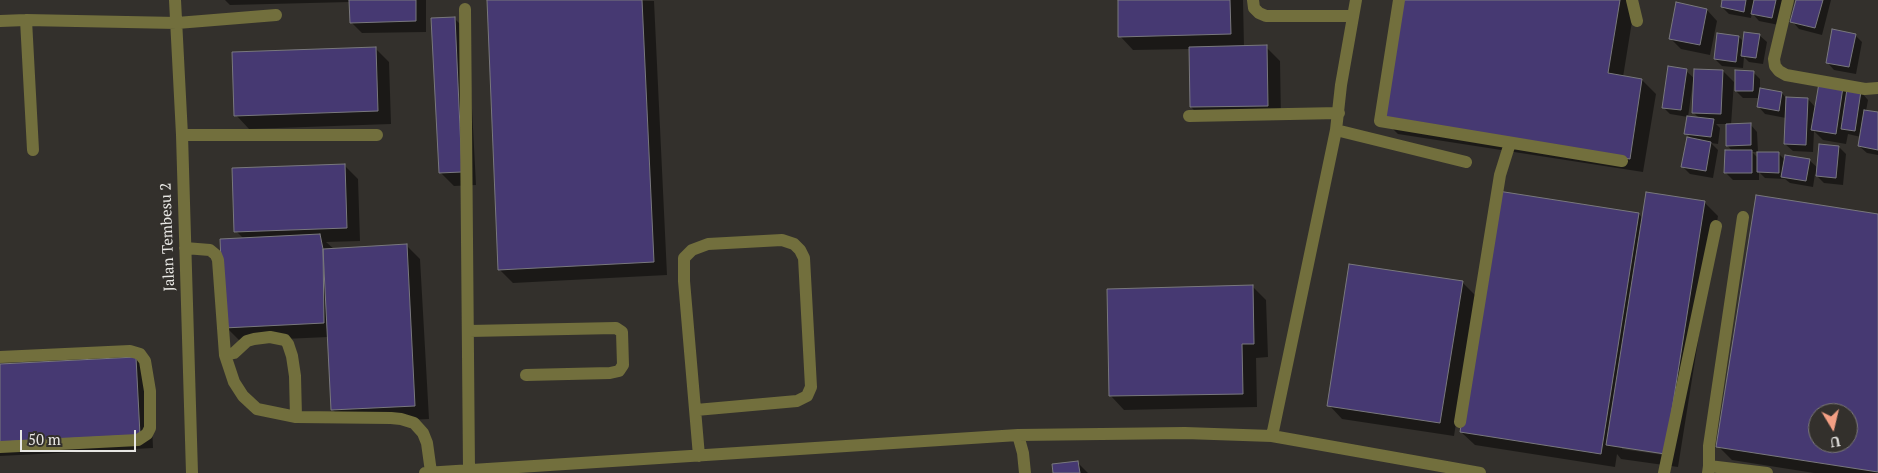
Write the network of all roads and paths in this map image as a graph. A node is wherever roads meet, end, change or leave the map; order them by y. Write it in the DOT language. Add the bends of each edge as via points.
graph roads {
  1 [pos="175,0"];
  2 [pos="1253,0"];
  3 [pos="1356,0"];
  4 [pos="1399,0"];
  5 [pos="1632,0"];
  6 [pos="1788,0"];
  7 [pos="465,9"];
  8 [pos="276,15"];
  9 [pos="1353,16"];
  10 [pos="26,20"];
  11 [pos="0,21"];
  12 [pos="1637,21"];
  13 [pos="176,24"];
  14 [pos="1878,88"];
  15 [pos="1339,113"];
  16 [pos="1189,116"];
  17 [pos="1336,130"];
  18 [pos="377,135"];
  19 [pos="182,136"];
  20 [pos="1510,143"];
  21 [pos="33,150"];
  22 [pos="1622,161"];
  23 [pos="1466,162"];
  24 [pos="1743,217"];
  25 [pos="1716,226"];
  26 [pos="185,248"];
  27 [pos="469,331"];
  28 [pos="225,355"];
  29 [pos="0,357"];
  30 [pos="526,375"];
  31 [pos="696,410"];
  32 [pos="296,417"];
  33 [pos="1460,422"];
  34 [pos="1018,435"];
  35 [pos="1272,436"];
  36 [pos="0,447"];
  37 [pos="699,456"];
  38 [pos="1708,469"];
  39 [pos="469,470"];
  40 [pos="428,472"];
  41 [pos="192,473"];
  42 [pos="1025,473"];
  43 [pos="1480,473"];
  44 [pos="1664,473"];
  45 [pos="1767,473"];
  1 -- 13 [label="street, Jalan Tembesu 2"];
  2 -- 9 [label="street" via="1254,8 1266,16"];
  3 -- 9 [label="street"];
  4 -- 20 [label="street" via="1380,121"];
  5 -- 12 [label="street"];
  6 -- 14 [label="street" via="1774,59 1779,71 1856,87"];
  7 -- 27 [label="street"];
  8 -- 13 [label="street"];
  9 -- 15 [label="street"];
  10 -- 11 [label="street"];
  10 -- 13 [label="street"];
  10 -- 21 [label="street"];
  13 -- 19 [label="street, Jalan Tembesu 2"];
  15 -- 16 [label="street"];
  15 -- 17 [label="street"];
  17 -- 23 [label="street"];
  17 -- 35 [label="street"];
  18 -- 19 [label="street"];
  19 -- 26 [label="street, Jalan Tembesu 2"];
  20 -- 22 [label="street"];
  20 -- 33 [label="street" via="1500,175"];
  24 -- 38 [label="street"];
  25 -- 44 [label="street"];
  26 -- 28 [label="street" via="210,250 218,260"];
  26 -- 41 [label="street, Jalan Tembesu 2"];
  27 -- 30 [label="street" via="616,328 622,332 623,365 619,371"];
  27 -- 39 [label="street"];
  28 -- 32 [label="street" via="242,396 257,409"];
  28 -- 32 [label="street" via="234,353 254,339 270,337 285,340 293,363"];
  29 -- 36 [label="street" via="130,351 140,354 145,361 150,391 150,428 138,440"];
  31 -- 31 [label="street" via="684,258 692,250 708,244 782,240 794,244 804,258 811,387 807,396 797,401"];
  31 -- 37 [label="street"];
  32 -- 40 [label="street" via="391,418 411,422 423,433 427,443"];
  34 -- 35 [label="street" via="1185,433"];
  34 -- 37 [label="street"];
  34 -- 42 [label="street"];
  35 -- 43 [label="street"];
  37 -- 39 [label="street"];
  38 -- 45 [label="street"];
  39 -- 40 [label="street"];
}
